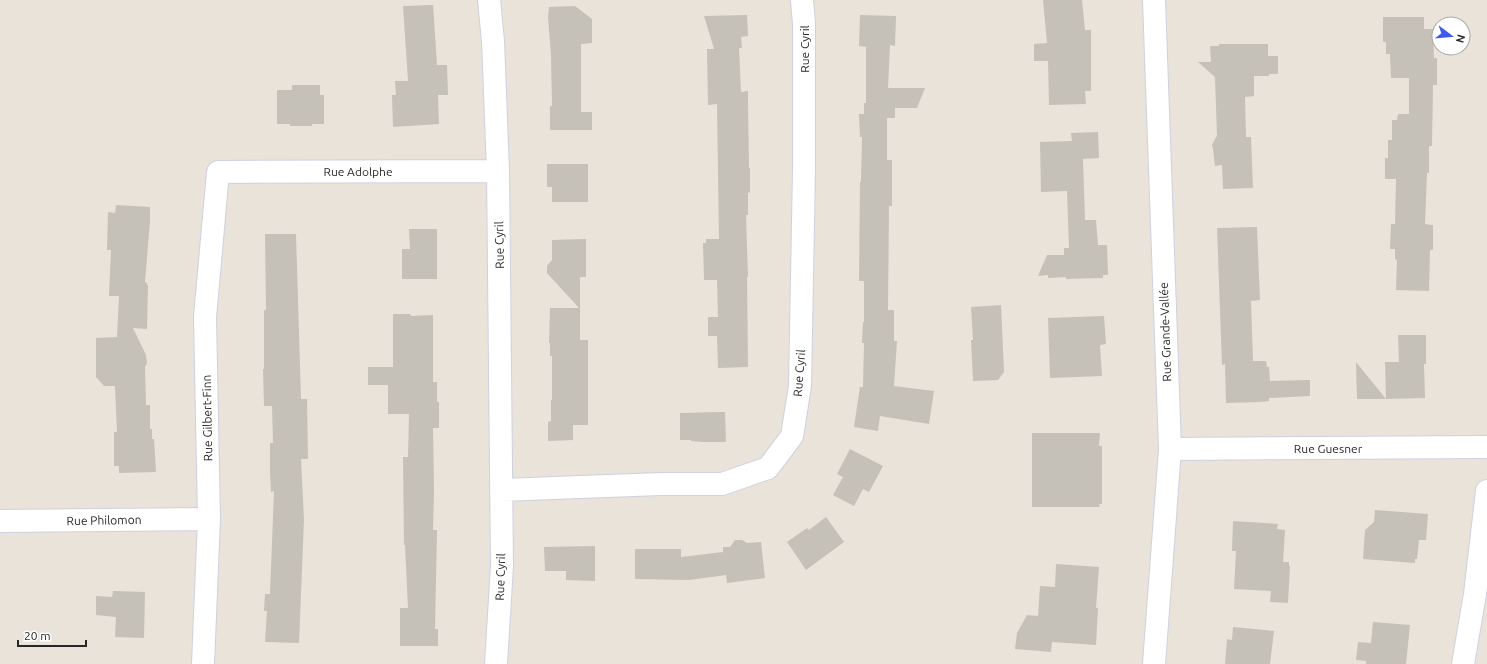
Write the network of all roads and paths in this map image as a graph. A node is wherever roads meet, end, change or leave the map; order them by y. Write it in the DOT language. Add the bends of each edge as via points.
graph roads {
  1 [pos="490,0"];
  2 [pos="802,0"];
  3 [pos="1154,0"];
  4 [pos="498,171"];
  5 [pos="218,172"];
  6 [pos="1487,447"];
  7 [pos="1170,449"];
  8 [pos="500,490"];
  9 [pos="1487,492"];
  10 [pos="208,519"];
  11 [pos="0,522"];
  12 [pos="203,664"];
  13 [pos="496,664"];
  14 [pos="1154,664"];
  15 [pos="1463,664"];
  1 -- 4 [label="street, Rue Cyril"];
  2 -- 8 [label="street, Rue Cyril" via="804,168 800,378 792,436 768,468 722,484"];
  3 -- 7 [label="street, Rue Grande-Vallée"];
  4 -- 5 [label="street, Rue Adolphe"];
  4 -- 8 [label="street, Rue Cyril"];
  5 -- 10 [label="street, Rue Gilbert-Finn" via="204,317"];
  6 -- 7 [label="street, Rue Guesner"];
  7 -- 14 [label="street, Rue Grande-Vallée"];
  8 -- 13 [label="street, Rue Cyril" via="502,566"];
  9 -- 15 [label="street" via="1475,594"];
  10 -- 11 [label="street, Rue Philomon"];
  10 -- 12 [label="street, Rue Gilbert-Finn"];
}
